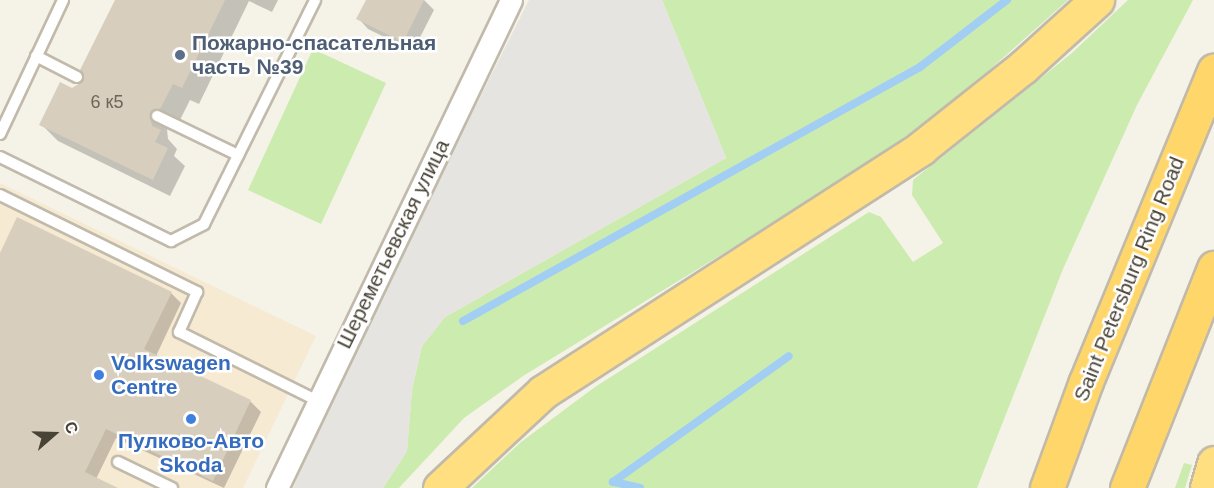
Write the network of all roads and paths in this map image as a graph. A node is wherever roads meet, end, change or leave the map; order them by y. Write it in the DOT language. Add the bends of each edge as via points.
graph roads {
  1 [pos="63,0"];
  2 [pos="315,0"];
  3 [pos="511,0"];
  4 [pos="1096,0"];
  5 [pos="36,56"];
  6 [pos="1214,71"];
  7 [pos="77,77"];
  8 [pos="157,116"];
  9 [pos="0,134"];
  10 [pos="238,155"];
  11 [pos="0,157"];
  12 [pos="0,195"];
  13 [pos="1214,268"];
  14 [pos="318,401"];
  15 [pos="118,462"];
  16 [pos="1214,463"];
  17 [pos="172,488"];
  18 [pos="277,488"];
  19 [pos="440,488"];
  20 [pos="1047,488"];
  21 [pos="1127,488"];
  22 [pos="1208,488"];
  1 -- 5 [label="lane"];
  2 -- 10 [label="lane"];
  3 -- 14 [label="street, Шереметьевская улица"];
  4 -- 19 [label="highway" via="1023,67 921,148 543,392"];
  5 -- 7 [label="lane"];
  5 -- 9 [label="lane"];
  6 -- 20 [label="highway, Saint Petersburg Ring Road" via="1085,384"];
  8 -- 10 [label="lane"];
  10 -- 11 [label="lane" via="204,224 171,241"];
  12 -- 14 [label="lane" via="197,292 179,332"];
  13 -- 21 [label="highway"];
  14 -- 18 [label="street, Шереметьевская улица"];
  15 -- 17 [label="lane"];
  16 -- 22 [label="highway"];
}
